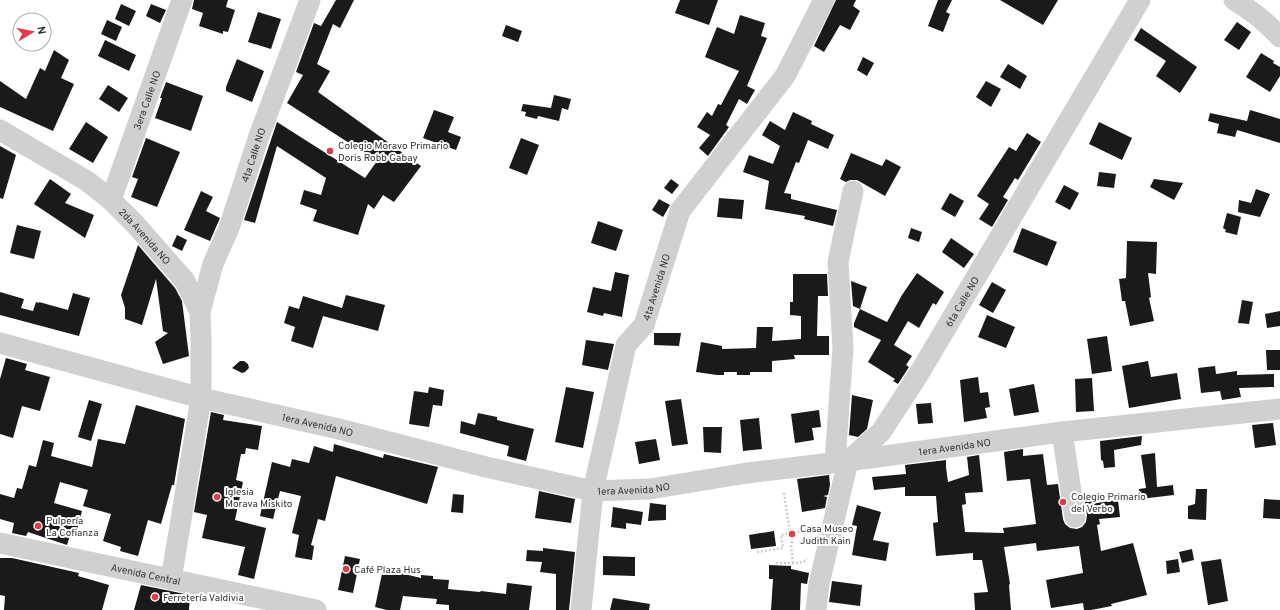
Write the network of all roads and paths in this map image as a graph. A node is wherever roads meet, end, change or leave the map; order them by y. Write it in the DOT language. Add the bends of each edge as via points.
graph roads {
  1 [pos="182,0"];
  2 [pos="310,0"];
  3 [pos="824,0"];
  4 [pos="1140,0"];
  5 [pos="1234,0"];
  6 [pos="1280,36"];
  7 [pos="0,130"];
  8 [pos="853,191"];
  9 [pos="111,200"];
  10 [pos="200,312"];
  11 [pos="0,343"];
  12 [pos="202,398"];
  13 [pos="1280,408"];
  14 [pos="1062,432"];
  15 [pos="842,461"];
  16 [pos="593,491"];
  17 [pos="784,493"];
  18 [pos="1075,517"];
  19 [pos="820,528"];
  20 [pos="816,529"];
  21 [pos="792,533"];
  22 [pos="816,533"];
  23 [pos="0,543"];
  24 [pos="757,552"];
  25 [pos="810,556"];
  26 [pos="776,563"];
  27 [pos="793,564"];
  28 [pos="171,580"];
  29 [pos="316,610"];
  30 [pos="580,610"];
  31 [pos="816,610"];
  1 -- 9 [label="street, 3era Calle NO"];
  2 -- 10 [label="street, 4ta Calle NO" via="259,136 229,228 213,264"];
  3 -- 16 [label="street, 4ta Avenida NO" via="785,76 680,211 644,325 626,345"];
  4 -- 15 [label="street, 6ta Calle NO" via="920,372 881,432"];
  5 -- 6 [label="street" via="1247,7"];
  7 -- 9 [label="street, 2da Avenida NO" via="87,181"];
  8 -- 15 [label="street" via="838,262 843,348"];
  9 -- 10 [label="street, 2da Avenida NO" via="185,281"];
  10 -- 12 [label="street, 2da Avenida NO"];
  11 -- 12 [label="street, 1era Avenida NO"];
  12 -- 16 [label="street, 1era Avenida NO"];
  12 -- 28 [label="street, 2da Avenida NO"];
  13 -- 14 [label="street, 1era Avenida NO"];
  14 -- 15 [label="street, 1era Avenida NO"];
  14 -- 18 [label="street"];
  15 -- 16 [label="street, 1era Avenida NO" via="746,472 650,489"];
  15 -- 31 [label="street"];
  16 -- 30 [label="street, 4ta Avenida NO"];
  17 -- 21 [label="path"];
  19 -- 20 [label="path"];
  20 -- 21 [label="path"];
  20 -- 22 [label="path"];
  21 -- 24 [label="path" via="781,535 783,548"];
  21 -- 27 [label="path"];
  23 -- 28 [label="street, Avenida Central"];
  25 -- 27 [label="path" via="808,560"];
  26 -- 27 [label="path"];
  28 -- 29 [label="street, Avenida Central"];
}
